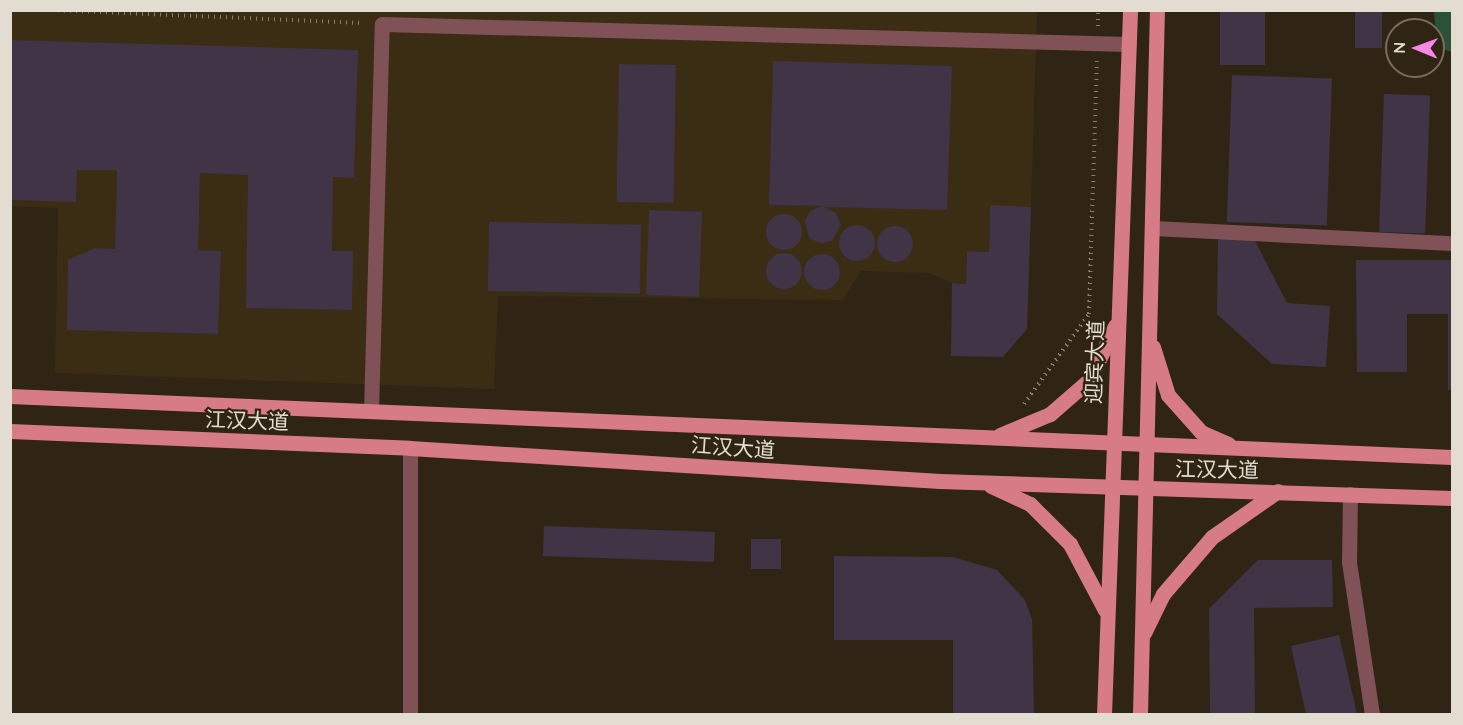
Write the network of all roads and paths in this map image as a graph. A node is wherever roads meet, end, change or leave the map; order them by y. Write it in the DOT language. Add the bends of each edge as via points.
graph roads {
  1 [pos="52,10"];
  2 [pos="1098,10"];
  3 [pos="1130,10"];
  4 [pos="1157,10"];
  5 [pos="382,24"];
  6 [pos="1097,44"];
  7 [pos="1129,44"];
  8 [pos="1153,228"];
  9 [pos="1452,243"];
  10 [pos="1117,321"];
  11 [pos="1149,337"];
  12 [pos="10,396"];
  13 [pos="371,411"];
  14 [pos="1018,412"];
  15 [pos="10,431"];
  16 [pos="996,437"];
  17 [pos="1112,442"];
  18 [pos="1146,444"];
  19 [pos="410,448"];
  20 [pos="1236,448"];
  21 [pos="1452,457"];
  22 [pos="983,483"];
  23 [pos="1110,487"];
  24 [pos="1144,488"];
  25 [pos="1278,491"];
  26 [pos="1350,494"];
  27 [pos="1452,498"];
  28 [pos="1105,611"];
  29 [pos="1141,639"];
  30 [pos="410,714"];
  31 [pos="1104,714"];
  32 [pos="1140,714"];
  33 [pos="1372,714"];
  1 -- 5 [label="path"];
  2 -- 6 [label="path"];
  3 -- 7 [label="main road, 迎宾大道"];
  4 -- 8 [label="main road"];
  5 -- 6 [label="street"];
  5 -- 13 [label="street"];
  6 -- 7 [label="street"];
  6 -- 14 [label="path" via="1089,314"];
  7 -- 10 [label="main road, 迎宾大道"];
  8 -- 9 [label="street"];
  8 -- 11 [label="main road"];
  10 -- 16 [label="main road" via="1089,380 1050,414"];
  10 -- 17 [label="main road, 迎宾大道"];
  11 -- 18 [label="main road"];
  11 -- 20 [label="main road" via="1168,395 1201,432"];
  12 -- 13 [label="main road, 江汉大道"];
  13 -- 16 [label="main road, 江汉大道"];
  15 -- 19 [label="main road, 江汉大道"];
  16 -- 17 [label="main road, 江汉大道"];
  17 -- 18 [label="main road, 江汉大道"];
  17 -- 23 [label="main road, 迎宾大道"];
  18 -- 20 [label="main road, 江汉大道"];
  18 -- 24 [label="main road"];
  19 -- 22 [label="main road, 江汉大道"];
  19 -- 30 [label="street"];
  20 -- 21 [label="main road, 江汉大道"];
  22 -- 23 [label="main road, 江汉大道"];
  22 -- 28 [label="main road" via="1030,504 1070,544"];
  23 -- 24 [label="main road, 江汉大道"];
  23 -- 28 [label="main road, 迎宾大道"];
  24 -- 25 [label="main road, 江汉大道"];
  24 -- 29 [label="main road"];
  25 -- 26 [label="main road, 江汉大道"];
  25 -- 29 [label="main road" via="1212,537 1163,594"];
  26 -- 27 [label="main road, 江汉大道"];
  26 -- 33 [label="street" via="1349,562"];
  28 -- 31 [label="main road, 迎宾大道"];
  29 -- 32 [label="main road"];
}
